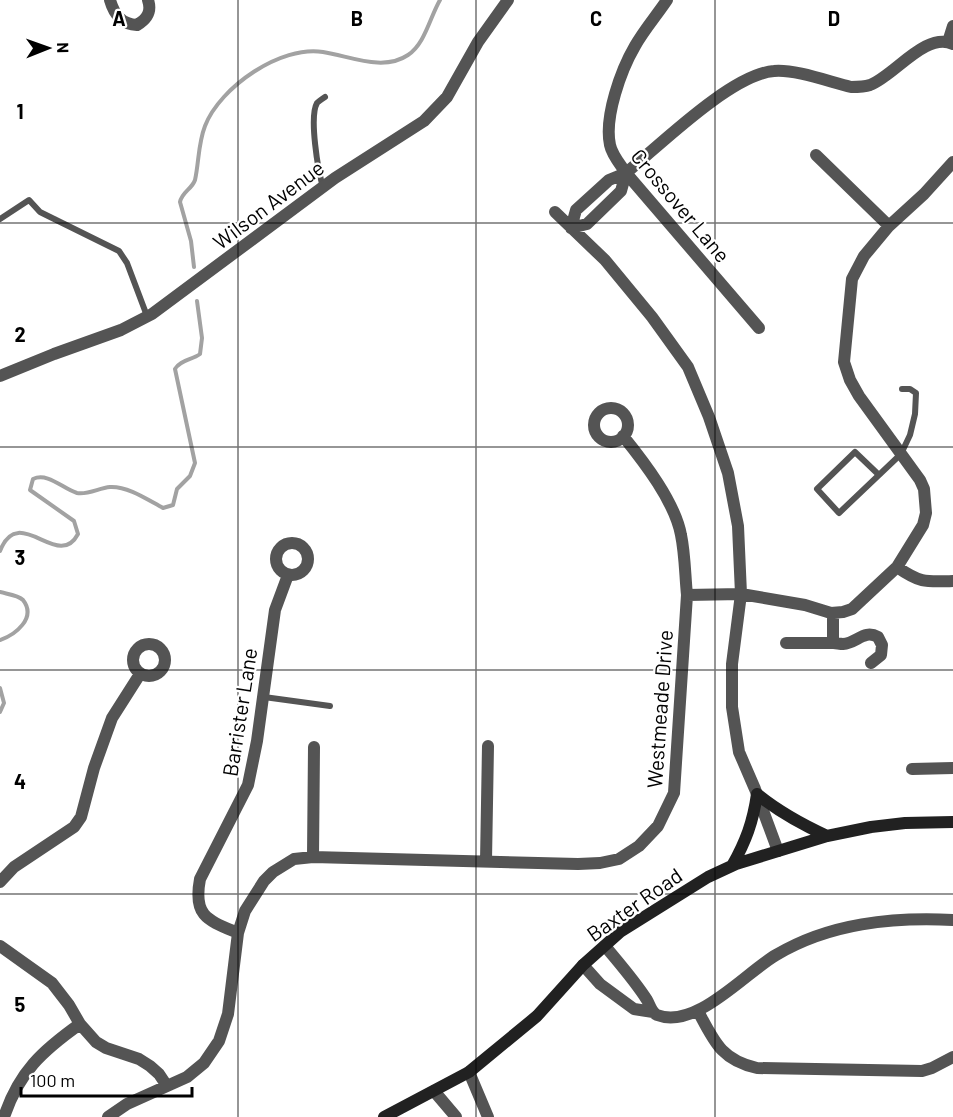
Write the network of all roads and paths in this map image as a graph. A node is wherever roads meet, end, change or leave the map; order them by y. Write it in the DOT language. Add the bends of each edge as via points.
graph roads {
  1 [pos="110,0"];
  2 [pos="148,0"];
  3 [pos="508,0"];
  4 [pos="668,0"];
  5 [pos="953,26"];
  6 [pos="950,43"];
  7 [pos="325,97"];
  8 [pos="816,155"];
  9 [pos="953,162"];
  10 [pos="626,173"];
  11 [pos="323,187"];
  12 [pos="555,212"];
  13 [pos="0,219"];
  14 [pos="889,225"];
  15 [pos="571,228"];
  16 [pos="147,316"];
  17 [pos="759,328"];
  18 [pos="0,376"];
  19 [pos="902,389"];
  20 [pos="623,436"];
  21 [pos="901,454"];
  22 [pos="879,475"];
  23 [pos="897,567"];
  24 [pos="288,575"];
  25 [pos="953,581"];
  26 [pos="741,594"];
  27 [pos="687,595"];
  28 [pos="834,613"];
  29 [pos="786,643"];
  30 [pos="833,643"];
  31 [pos="872,663"];
  32 [pos="140,674"];
  33 [pos="263,697"];
  34 [pos="330,706"];
  35 [pos="488,746"];
  36 [pos="314,747"];
  37 [pos="953,768"];
  38 [pos="912,769"];
  39 [pos="757,794"];
  40 [pos="953,822"];
  41 [pos="826,836"];
  42 [pos="778,851"];
  43 [pos="313,857"];
  44 [pos="486,861"];
  45 [pos="732,866"];
  46 [pos="0,882"];
  47 [pos="953,920"];
  48 [pos="238,933"];
  49 [pos="0,946"];
  50 [pos="605,946"];
  51 [pos="583,965"];
  52 [pos="698,1011"];
  53 [pos="653,1012"];
  54 [pos="80,1024"];
  55 [pos="953,1057"];
  56 [pos="469,1072"];
  57 [pos="167,1086"];
  58 [pos="434,1091"];
  59 [pos="4,1117"];
  60 [pos="108,1117"];
  61 [pos="384,1117"];
  62 [pos="456,1117"];
  63 [pos="488,1117"];
  1 -- 2 [label="street" via="123,22 137,25 148,15"];
  3 -- 11 [label="street, Wilson Avenue" via="435,110"];
  4 -- 10 [label="street, Crossover Lane" via="634,47 611,107 610,146"];
  5 -- 6 [label="street"];
  6 -- 10 [label="street" via="940,41 917,51 872,84 861,87 789,72 760,74 717,97"];
  7 -- 11 [label="lane" via="318,102 314,114"];
  8 -- 14 [label="street"];
  9 -- 14 [label="street"];
  10 -- 15 [label="street" via="609,180 576,210"];
  10 -- 15 [label="street" via="621,191 587,224"];
  10 -- 17 [label="street, Crossover Lane"];
  11 -- 16 [label="street, Wilson Avenue"];
  12 -- 15 [label="street"];
  13 -- 16 [label="lane" via="29,200 40,212 118,252 128,263"];
  14 -- 21 [label="street" via="864,256 852,279 844,362 859,396"];
  15 -- 26 [label="street" via="605,260 688,367 728,472 738,526"];
  16 -- 18 [label="street, Wilson Avenue" via="121,330"];
  19 -- 21 [label="lane" via="916,393 910,435"];
  20 -- 27 [label="street, Westmeade Drive" via="651,471 678,522"];
  21 -- 22 [label="lane"];
  21 -- 23 [label="street" via="924,489 926,513 923,525"];
  22 -- 22 [label="lane" via="839,513 817,489 855,452"];
  23 -- 25 [label="street" via="922,581"];
  23 -- 28 [label="street" via="852,609"];
  24 -- 33 [label="street, Barrister Lane" via="275,610"];
  26 -- 27 [label="street"];
  26 -- 28 [label="street"];
  26 -- 39 [label="street" via="732,664 732,707 739,752"];
  27 -- 44 [label="street, Westmeade Drive" via="674,793 658,826 619,859 600,863"];
  28 -- 30 [label="street"];
  29 -- 30 [label="street"];
  30 -- 31 [label="street" via="844,644 872,633 882,645 881,654"];
  32 -- 46 [label="street" via="112,718 81,817 74,827 14,867"];
  33 -- 34 [label="lane"];
  33 -- 48 [label="street, Barrister Lane" via="248,785 200,879 198,891 202,913"];
  35 -- 44 [label="street"];
  36 -- 43 [label="street"];
  37 -- 38 [label="street"];
  39 -- 41 [label="main road" via="800,824"];
  39 -- 42 [label="street"];
  39 -- 45 [label="main road" via="747,839"];
  40 -- 41 [label="main road, Baxter Road" via="871,827"];
  41 -- 42 [label="main road, Baxter Road"];
  42 -- 45 [label="main road, Baxter Road"];
  43 -- 44 [label="street, Westmeade Drive"];
  43 -- 48 [label="street, Westmeade Drive" via="294,859 264,880 245,911"];
  45 -- 50 [label="main road, Baxter Road" via="661,905"];
  47 -- 52 [label="street" via="867,923 840,929 798,944 755,969"];
  48 -- 57 [label="street, Westmeade Drive" via="228,1014 219,1041 204,1063"];
  49 -- 54 [label="street" via="52,983"];
  50 -- 51 [label="main road, Baxter Road"];
  50 -- 53 [label="street"];
  51 -- 53 [label="street" via="600,984 634,1009"];
  51 -- 56 [label="main road, Baxter Road" via="537,1016"];
  52 -- 53 [label="street" via="680,1017"];
  52 -- 55 [label="street" via="723,1053 757,1068 922,1071"];
  54 -- 57 [label="street" via="101,1046 150,1066"];
  54 -- 59 [label="street" via="53,1042 28,1068"];
  56 -- 58 [label="main road, Baxter Road"];
  56 -- 63 [label="street"];
  57 -- 60 [label="street, Westmeade Drive"];
  58 -- 61 [label="main road, Baxter Road"];
  58 -- 62 [label="street"];
}
